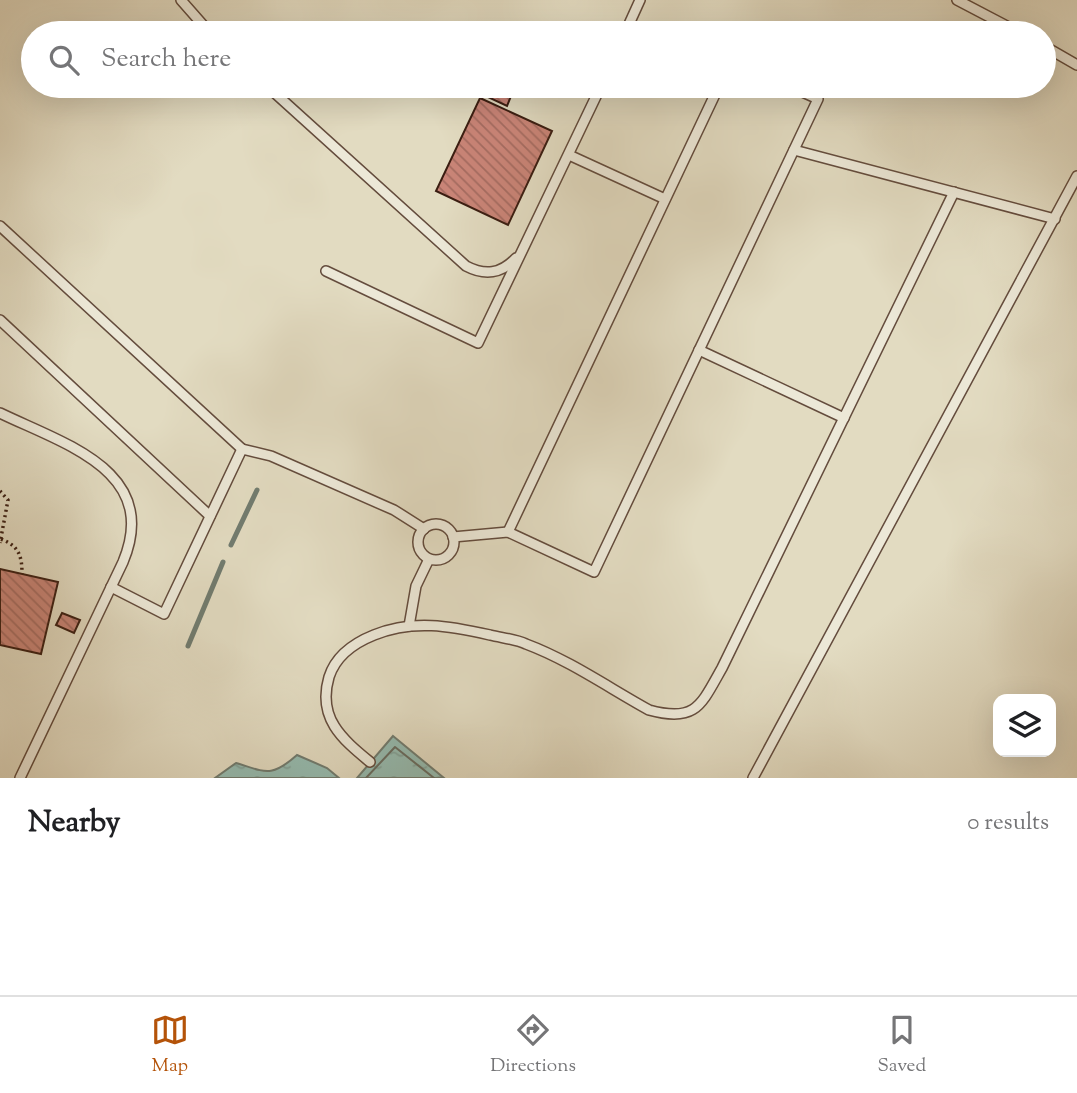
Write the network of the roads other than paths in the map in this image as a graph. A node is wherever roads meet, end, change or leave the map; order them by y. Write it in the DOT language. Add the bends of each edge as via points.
graph roads {
  1 [pos="181,0"];
  2 [pos="640,0"];
  3 [pos="957,0"];
  4 [pos="199,21"];
  5 [pos="630,21"];
  6 [pos="997,21"];
  7 [pos="1056,53"];
  8 [pos="1077,65"];
  9 [pos="280,98"];
  10 [pos="595,98"];
  11 [pos="713,98"];
  12 [pos="816,98"];
  13 [pos="794,150"];
  14 [pos="569,155"];
  15 [pos="1077,176"];
  16 [pos="954,192"];
  17 [pos="665,199"];
  18 [pos="1055,219"];
  19 [pos="0,226"];
  20 [pos="523,248"];
  21 [pos="326,271"];
  22 [pos="0,320"];
  23 [pos="699,350"];
  24 [pos="0,413"];
  25 [pos="845,418"];
  26 [pos="242,449"];
  27 [pos="210,516"];
  28 [pos="424,529"];
  29 [pos="508,532"];
  30 [pos="453,537"];
  31 [pos="429,559"];
  32 [pos="111,587"];
  33 [pos="409,625"];
  34 [pos="370,762"];
  35 [pos="20,778"];
  36 [pos="753,778"];
  1 -- 4 [label="lane"];
  2 -- 5 [label="lane"];
  3 -- 6 [label="lane"];
  7 -- 8 [label="lane"];
  9 -- 20 [label="lane" via="466,265 483,273 498,272"];
  10 -- 14 [label="lane"];
  11 -- 17 [label="lane"];
  12 -- 13 [label="lane"];
  13 -- 16 [label="lane"];
  13 -- 23 [label="lane"];
  14 -- 17 [label="lane"];
  14 -- 20 [label="lane"];
  15 -- 18 [label="lane"];
  16 -- 18 [label="lane"];
  16 -- 25 [label="lane"];
  17 -- 29 [label="lane"];
  18 -- 36 [label="lane"];
  19 -- 26 [label="lane"];
  20 -- 21 [label="lane" via="478,344"];
  22 -- 27 [label="lane"];
  23 -- 25 [label="lane"];
  23 -- 29 [label="lane" via="594,572"];
  24 -- 32 [label="lane" via="88,457 124,491 132,514 132,534"];
  25 -- 33 [label="lane" via="722,668 693,710 672,715 649,710 524,643 454,627"];
  26 -- 27 [label="lane"];
  26 -- 28 [label="lane" via="271,456 394,510"];
  27 -- 32 [label="lane" via="164,614"];
  28 -- 30 [label="lane" via="441,525"];
  28 -- 31 [label="lane" via="419,546"];
  29 -- 30 [label="lane"];
  30 -- 31 [label="lane" via="450,553"];
  31 -- 33 [label="lane" via="416,586"];
  32 -- 35 [label="lane"];
  33 -- 34 [label="lane" via="349,648 336,662 327,684 326,704 337,732"];
}
